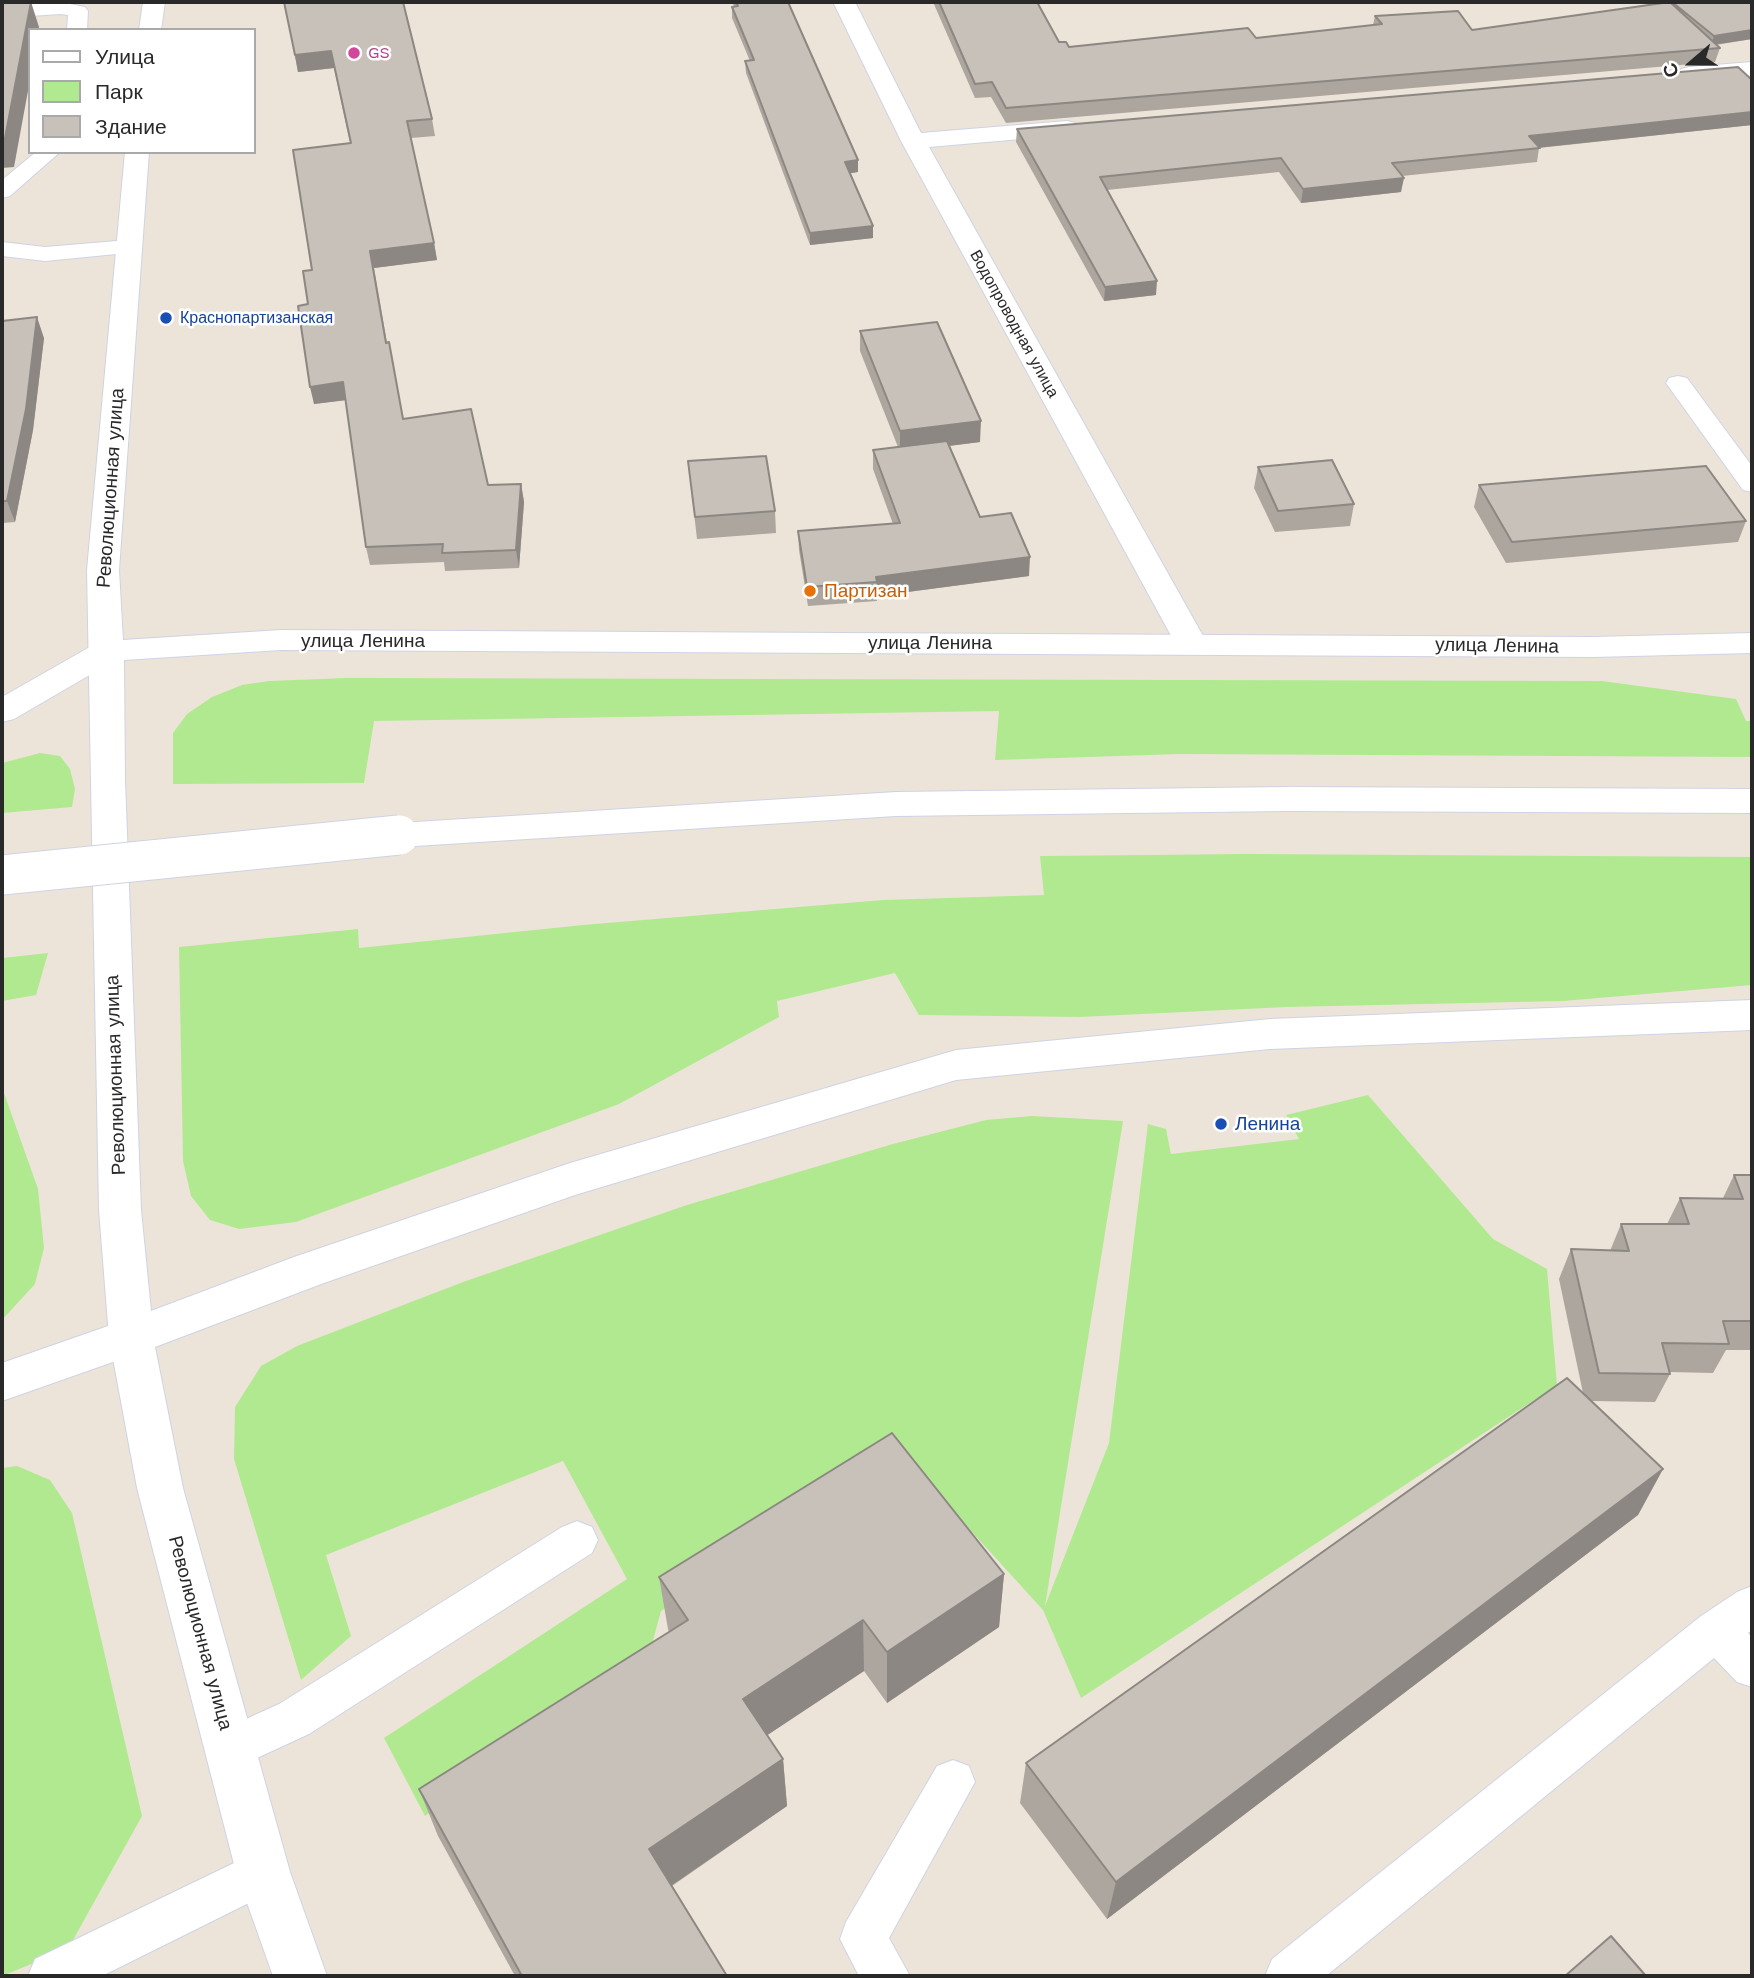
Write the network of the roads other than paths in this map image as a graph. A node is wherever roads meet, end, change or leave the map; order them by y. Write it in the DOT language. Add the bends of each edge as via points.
graph roads {
  1 [pos="153,2"];
  2 [pos="844,2"];
  3 [pos="2,12"];
  4 [pos="77,28"];
  5 [pos="150,28"];
  6 [pos="1752,69"];
  7 [pos="1670,76"];
  8 [pos="1091,126"];
  9 [pos="912,141"];
  10 [pos="47,154"];
  11 [pos="138,154"];
  12 [pos="2,191"];
  13 [pos="129,247"];
  14 [pos="2,248"];
  15 [pos="1678,383"];
  16 [pos="1752,484"];
  17 [pos="1191,643"];
  18 [pos="1752,643"];
  19 [pos="107,651"];
  20 [pos="2,711"];
  21 [pos="1752,801"];
  22 [pos="2,875"];
  23 [pos="1752,1015"];
  24 [pos="131,1337"];
  25 [pos="2,1382"];
  26 [pos="577,1540"];
  27 [pos="1752,1606"];
  28 [pos="1716,1630"];
  29 [pos="1752,1667"];
  30 [pos="231,1748"];
  31 [pos="954,1782"];
  32 [pos="264,1872"];
  33 [pos="52,1976"];
  34 [pos="300,1976"];
  35 [pos="886,1976"];
  36 [pos="1289,1976"];
  1 -- 5 [label="main road"];
  2 -- 9 [label="main road, Водопроводная улица"];
  3 -- 4 [label="lane" via="78,11"];
  6 -- 7 [label="main road"];
  8 -- 9 [label="main road"];
  9 -- 17 [label="main road, Водопроводная улица"];
  10 -- 12 [label="lane"];
  11 -- 13 [label="main road, Революционная улица"];
  13 -- 14 [label="lane" via="45,254"];
  13 -- 19 [label="main road, Революционная улица" via="103,569"];
  15 -- 16 [label="lane"];
  17 -- 18 [label="main road, улица Ленина" via="1593,647"];
  17 -- 19 [label="main road, улица Ленина" via="281,640"];
  19 -- 20 [label="main road"];
  19 -- 24 [label="main road, Революционная улица" via="120,1210"];
  21 -- 22 [label="main road, bridge" via="1286,799 896,804 399,835"];
  23 -- 24 [label="main road" via="1270,1034 957,1065 570,1180 309,1269"];
  24 -- 25 [label="main road"];
  24 -- 30 [label="main road, Революционная улица" via="160,1488"];
  26 -- 30 [label="lane" via="294,1718"];
  27 -- 28 [label="lane"];
  28 -- 29 [label="lane"];
  28 -- 36 [label="lane"];
  30 -- 32 [label="main road, Революционная улица"];
  31 -- 35 [label="lane" via="863,1939"];
  32 -- 33 [label="lane"];
  32 -- 34 [label="main road, Революционная улица"];
}
